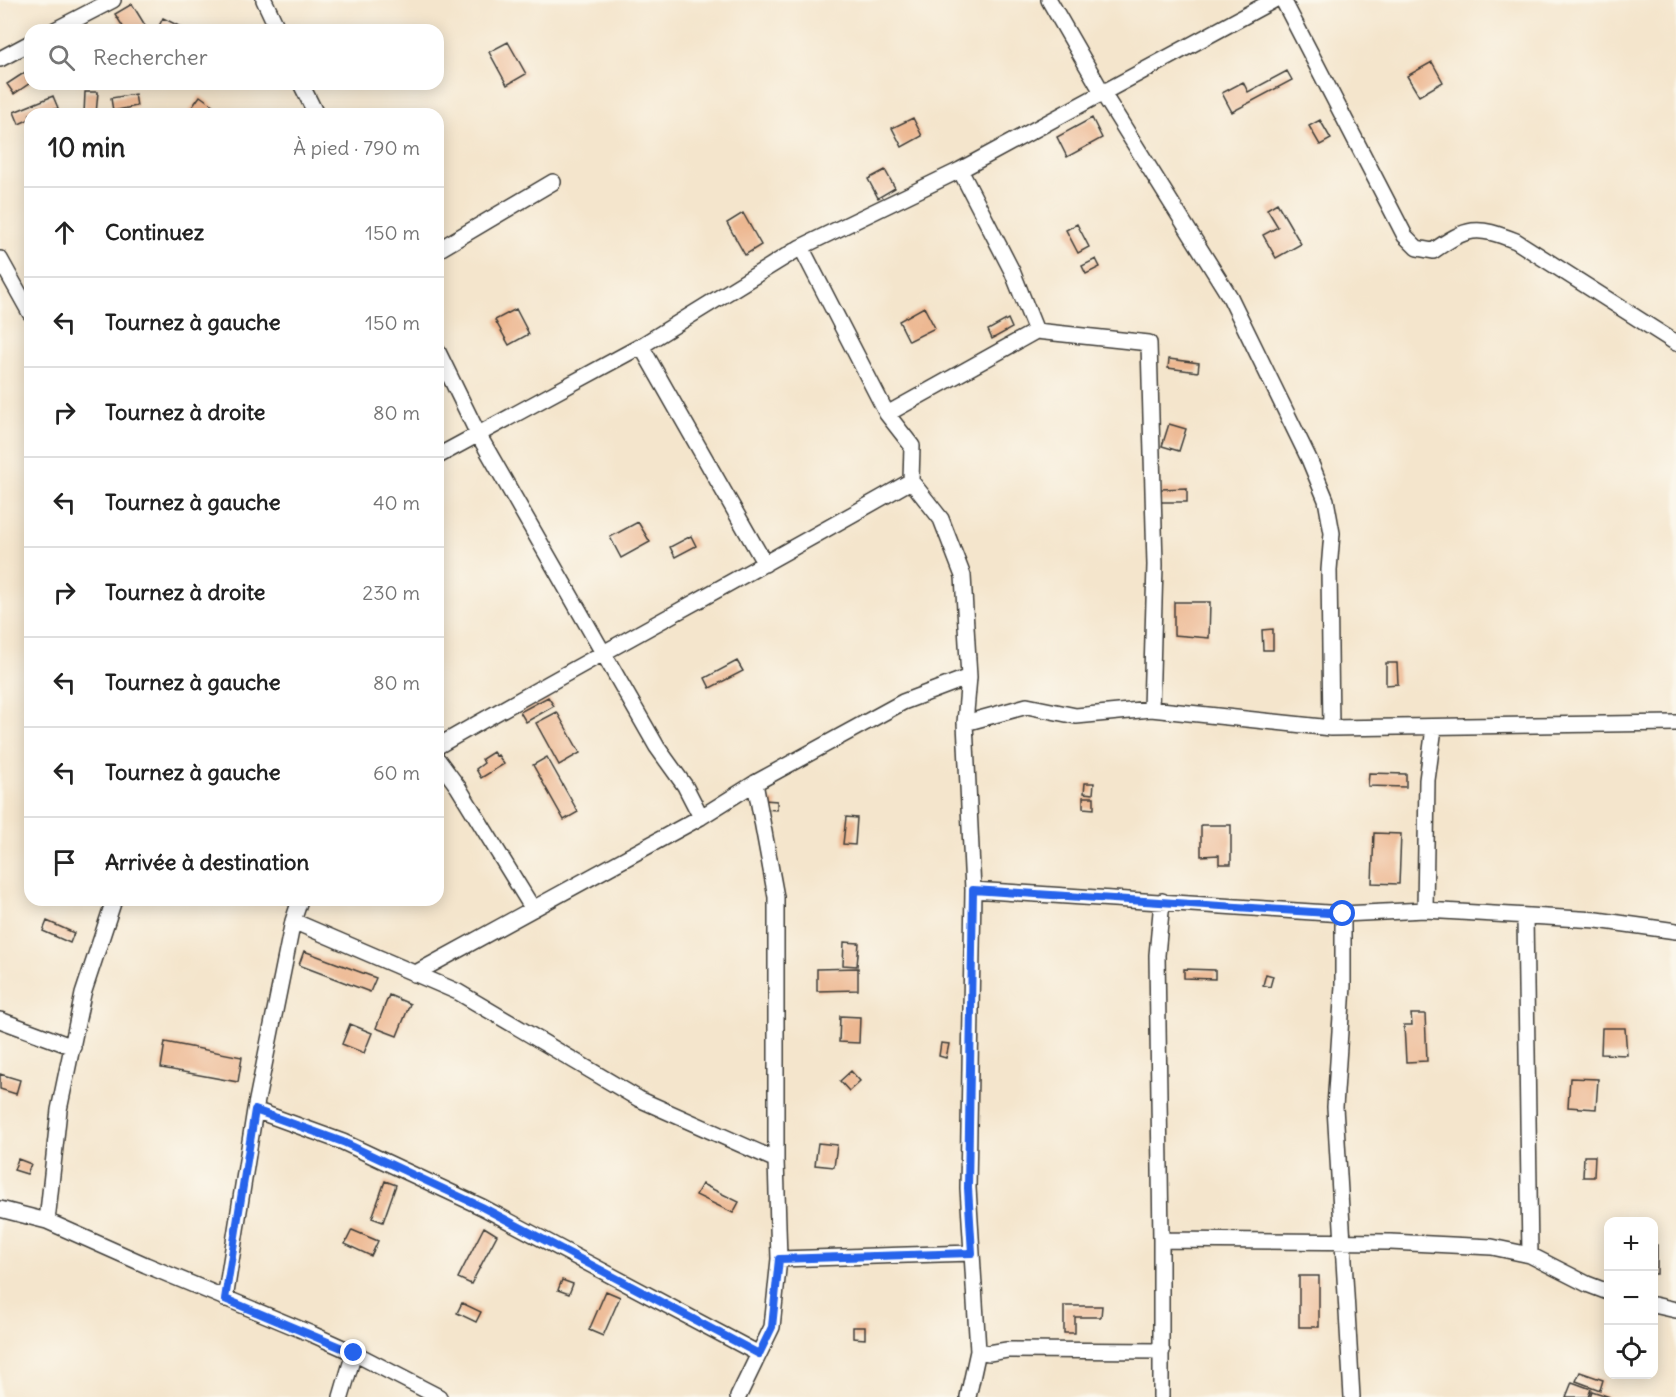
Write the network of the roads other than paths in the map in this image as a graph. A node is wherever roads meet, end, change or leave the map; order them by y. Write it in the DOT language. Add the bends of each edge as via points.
graph roads {
  1 [pos="113,0"];
  2 [pos="264,0"];
  3 [pos="1049,0"];
  4 [pos="1274,0"];
  5 [pos="1283,0"];
  6 [pos="67,24"];
  7 [pos="275,24"];
  8 [pos="24,46"];
  9 [pos="0,59"];
  10 [pos="304,90"];
  11 [pos="1102,92"];
  12 [pos="313,108"];
  13 [pos="960,170"];
  14 [pos="553,182"];
  15 [pos="444,246"];
  16 [pos="801,247"];
  17 [pos="0,259"];
  18 [pos="24,302"];
  19 [pos="1036,331"];
  20 [pos="1676,343"];
  21 [pos="641,346"];
  22 [pos="444,364"];
  23 [pos="887,414"];
  24 [pos="478,434"];
  25 [pos="444,453"];
  26 [pos="911,481"];
  27 [pos="765,564"];
  28 [pos="602,652"];
  29 [pos="969,677"];
  30 [pos="1151,709"];
  31 [pos="965,723"];
  32 [pos="1676,723"];
  33 [pos="1331,728"];
  34 [pos="1434,728"];
  35 [pos="444,743"];
  36 [pos="444,768"];
  37 [pos="755,783"];
  38 [pos="701,817"];
  39 [pos="973,890"];
  40 [pos="1162,901"];
  41 [pos="112,906"];
  42 [pos="298,906"];
  43 [pos="533,909"];
  44 [pos="1425,910"];
  45 [pos="1343,914"];
  46 [pos="1525,917"];
  47 [pos="293,921"];
  48 [pos="1676,931"];
  49 [pos="414,974"];
  50 [pos="0,1020"];
  51 [pos="73,1047"];
  52 [pos="255,1110"];
  53 [pos="776,1160"];
  54 [pos="0,1209"];
  55 [pos="47,1221"];
  56 [pos="1161,1240"];
  57 [pos="1344,1242"];
  58 [pos="972,1253"];
  59 [pos="1530,1255"];
  60 [pos="779,1259"];
  61 [pos="1604,1290"];
  62 [pos="225,1299"];
  63 [pos="1658,1306"];
  64 [pos="1676,1310"];
  65 [pos="978,1351"];
  66 [pos="1162,1351"];
  67 [pos="354,1353"];
  68 [pos="759,1354"];
  69 [pos="340,1397"];
  70 [pos="439,1397"];
  71 [pos="738,1397"];
  72 [pos="968,1397"];
  73 [pos="1161,1397"];
  74 [pos="1352,1397"];
  1 -- 6 [label="street"];
  2 -- 7 [label="street"];
  3 -- 11 [label="street"];
  4 -- 11 [label="street"];
  5 -- 20 [label="street" via="1405,236 1417,248 1433,251 1467,230 1491,231 1516,241"];
  8 -- 9 [label="street"];
  10 -- 12 [label="street"];
  11 -- 13 [label="street"];
  11 -- 33 [label="street" via="1230,297 1326,500 1332,533"];
  13 -- 16 [label="street"];
  13 -- 19 [label="street" via="1012,271"];
  14 -- 15 [label="street"];
  16 -- 21 [label="street"];
  16 -- 23 [label="street"];
  17 -- 18 [label="street"];
  19 -- 23 [label="street"];
  19 -- 30 [label="street" via="1149,343 1155,565"];
  21 -- 24 [label="street"];
  21 -- 27 [label="street"];
  22 -- 24 [label="street"];
  23 -- 26 [label="street" via="912,446"];
  24 -- 25 [label="street"];
  24 -- 28 [label="street"];
  26 -- 27 [label="street"];
  26 -- 29 [label="street" via="941,519 963,576"];
  27 -- 28 [label="street"];
  28 -- 35 [label="street"];
  28 -- 38 [label="street"];
  29 -- 31 [label="street"];
  29 -- 37 [label="street" via="903,702"];
  30 -- 31 [label="street" via="1076,716 1027,706"];
  30 -- 33 [label="street"];
  31 -- 39 [label="street"];
  32 -- 34 [label="street"];
  33 -- 34 [label="street"];
  34 -- 44 [label="street" via="1427,780"];
  36 -- 43 [label="street"];
  37 -- 38 [label="street"];
  37 -- 53 [label="street" via="776,897"];
  38 -- 43 [label="street"];
  39 -- 40 [label="street"];
  39 -- 58 [label="street" via="968,1188"];
  40 -- 45 [label="street"];
  40 -- 56 [label="street" via="1157,955"];
  41 -- 51 [label="street" via="83,994"];
  42 -- 47 [label="street"];
  43 -- 49 [label="street"];
  44 -- 45 [label="street"];
  44 -- 46 [label="street"];
  45 -- 57 [label="street" via="1335,1107"];
  46 -- 48 [label="street" via="1597,920"];
  46 -- 59 [label="street"];
  47 -- 49 [label="street"];
  47 -- 52 [label="street"];
  49 -- 53 [label="street" via="458,992 639,1099"];
  50 -- 51 [label="street"];
  51 -- 55 [label="street" via="59,1110"];
  52 -- 62 [label="street"];
  52 -- 68 [label="street" via="343,1142 482,1207"];
  53 -- 60 [label="street"];
  54 -- 55 [label="street"];
  55 -- 62 [label="street"];
  56 -- 57 [label="street"];
  56 -- 66 [label="street"];
  57 -- 59 [label="street" via="1492,1247"];
  57 -- 74 [label="street"];
  58 -- 60 [label="street"];
  58 -- 65 [label="street"];
  59 -- 61 [label="street"];
  60 -- 68 [label="street" via="772,1327"];
  62 -- 67 [label="street"];
  63 -- 64 [label="street"];
  65 -- 66 [label="street"];
  65 -- 72 [label="street"];
  66 -- 73 [label="street"];
  67 -- 69 [label="street"];
  67 -- 70 [label="street"];
  68 -- 71 [label="street"];
}
